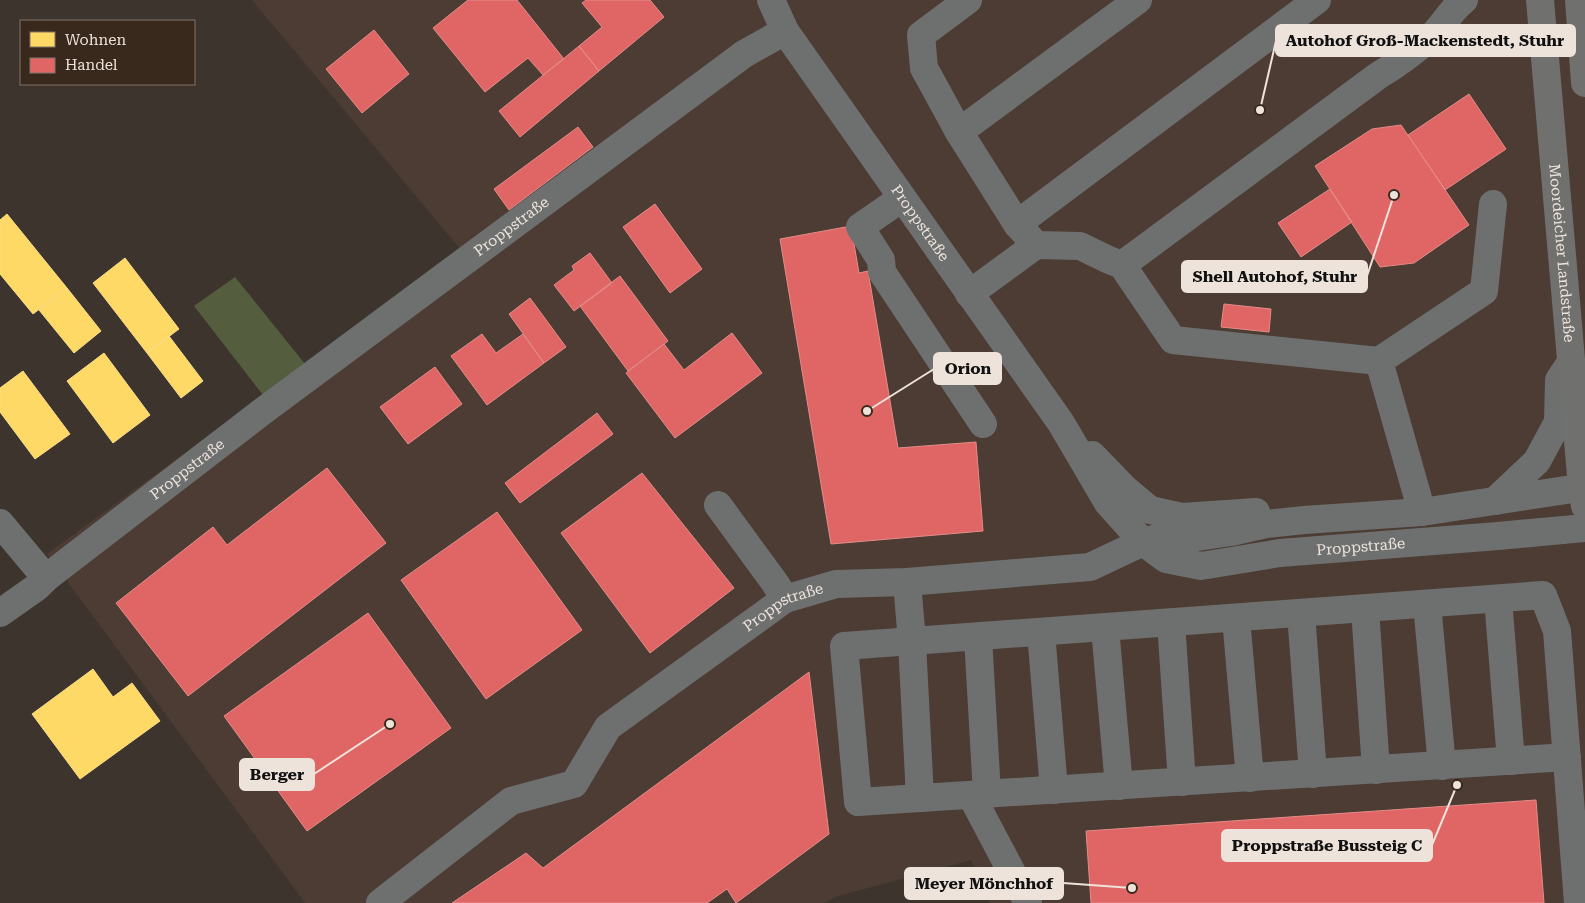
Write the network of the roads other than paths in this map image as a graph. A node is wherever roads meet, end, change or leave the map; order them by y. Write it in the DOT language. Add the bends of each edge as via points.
graph roads {
  1 [pos="771,0"];
  2 [pos="968,0"];
  3 [pos="1138,0"];
  4 [pos="1317,0"];
  5 [pos="1464,0"];
  6 [pos="1540,0"];
  7 [pos="1579,0"];
  8 [pos="785,32"];
  9 [pos="1585,84"];
  10 [pos="959,132"];
  11 [pos="902,198"];
  12 [pos="1493,204"];
  13 [pos="1016,224"];
  14 [pos="1036,245"];
  15 [pos="1122,265"];
  16 [pos="969,294"];
  17 [pos="1380,361"];
  18 [pos="1571,362"];
  19 [pos="1061,423"];
  20 [pos="983,424"];
  21 [pos="1584,493"];
  22 [pos="1495,501"];
  23 [pos="718,505"];
  24 [pos="1150,510"];
  25 [pos="1422,512"];
  26 [pos="1304,520"];
  27 [pos="0,523"];
  28 [pos="1585,528"];
  29 [pos="1143,542"];
  30 [pos="46,578"];
  31 [pos="908,582"];
  32 [pos="785,599"];
  33 [pos="1498,599"];
  34 [pos="1427,604"];
  35 [pos="1365,609"];
  36 [pos="0,613"];
  37 [pos="1302,613"];
  38 [pos="1236,618"];
  39 [pos="1171,623"];
  40 [pos="1105,628"];
  41 [pos="1041,632"];
  42 [pos="978,637"];
  43 [pos="912,642"];
  44 [pos="1568,758"];
  45 [pos="1511,761"];
  46 [pos="1442,766"];
  47 [pos="1376,770"];
  48 [pos="1313,774"];
  49 [pos="1250,778"];
  50 [pos="1182,782"];
  51 [pos="1119,786"];
  52 [pos="1054,790"];
  53 [pos="979,795"];
  54 [pos="920,798"];
  55 [pos="380,903"];
  56 [pos="1028,903"];
  57 [pos="1578,903"];
  1 -- 8 [label="street"];
  2 -- 10 [label="street" via="921,35 924,68"];
  3 -- 10 [label="street"];
  4 -- 13 [label="street"];
  5 -- 15 [label="street" via="1434,34 1396,65"];
  6 -- 18 [label="main road, Moordeicher Landstraße"];
  7 -- 9 [label="main road"];
  8 -- 11 [label="street, Proppstraße"];
  8 -- 30 [label="street, Proppstraße" via="736,60 270,405"];
  10 -- 13 [label="street"];
  11 -- 16 [label="street, Proppstraße"];
  11 -- 20 [label="street" via="860,227 881,260 882,272"];
  12 -- 17 [label="street" via="1484,291"];
  13 -- 14 [label="street"];
  14 -- 15 [label="street" via="1080,246"];
  14 -- 16 [label="street"];
  15 -- 17 [label="street" via="1174,340"];
  16 -- 19 [label="street, Proppstraße"];
  17 -- 25 [label="street"];
  18 -- 21 [label="main road, Moordeicher Landstraße"];
  18 -- 22 [label="street" via="1559,380 1558,422 1537,461"];
  19 -- 24 [label="street, Proppstraße"];
  19 -- 29 [label="street, Proppstraße" via="1108,503"];
  21 -- 22 [label="street, Proppstraße"];
  22 -- 25 [label="street, Proppstraße"];
  23 -- 32 [label="street"];
  24 -- 26 [label="street, Proppstraße" via="1182,517 1293,508"];
  24 -- 29 [label="street"];
  25 -- 26 [label="street, Proppstraße"];
  26 -- 29 [label="street, Proppstraße" via="1177,540 1161,538"];
  27 -- 30 [label="street"];
  28 -- 29 [label="street, Proppstraße" via="1280,553 1201,566 1166,559"];
  29 -- 31 [label="street, Proppstraße" via="1090,566"];
  30 -- 36 [label="street, Proppstraße"];
  31 -- 32 [label="street, Proppstraße" via="836,584"];
  31 -- 43 [label="street"];
  32 -- 55 [label="street, Proppstraße" via="608,727 574,784 511,801"];
  33 -- 34 [label="street"];
  33 -- 44 [label="street" via="1543,596 1557,631"];
  33 -- 45 [label="street"];
  34 -- 35 [label="street"];
  34 -- 46 [label="street"];
  35 -- 37 [label="street"];
  35 -- 47 [label="street"];
  37 -- 38 [label="street"];
  37 -- 48 [label="street"];
  38 -- 39 [label="street"];
  38 -- 49 [label="street"];
  39 -- 40 [label="street"];
  39 -- 50 [label="street"];
  40 -- 41 [label="street"];
  40 -- 51 [label="street"];
  41 -- 42 [label="street"];
  41 -- 52 [label="street"];
  42 -- 43 [label="street"];
  42 -- 53 [label="street"];
  43 -- 54 [label="street"];
  43 -- 54 [label="street" via="844,646 858,802"];
  44 -- 45 [label="street"];
  44 -- 57 [label="street"];
  45 -- 46 [label="street"];
  46 -- 47 [label="street"];
  47 -- 48 [label="street"];
  48 -- 49 [label="street"];
  49 -- 50 [label="street"];
  50 -- 51 [label="street"];
  51 -- 52 [label="street"];
  52 -- 53 [label="street"];
  53 -- 54 [label="street"];
  53 -- 56 [label="street"];
}
